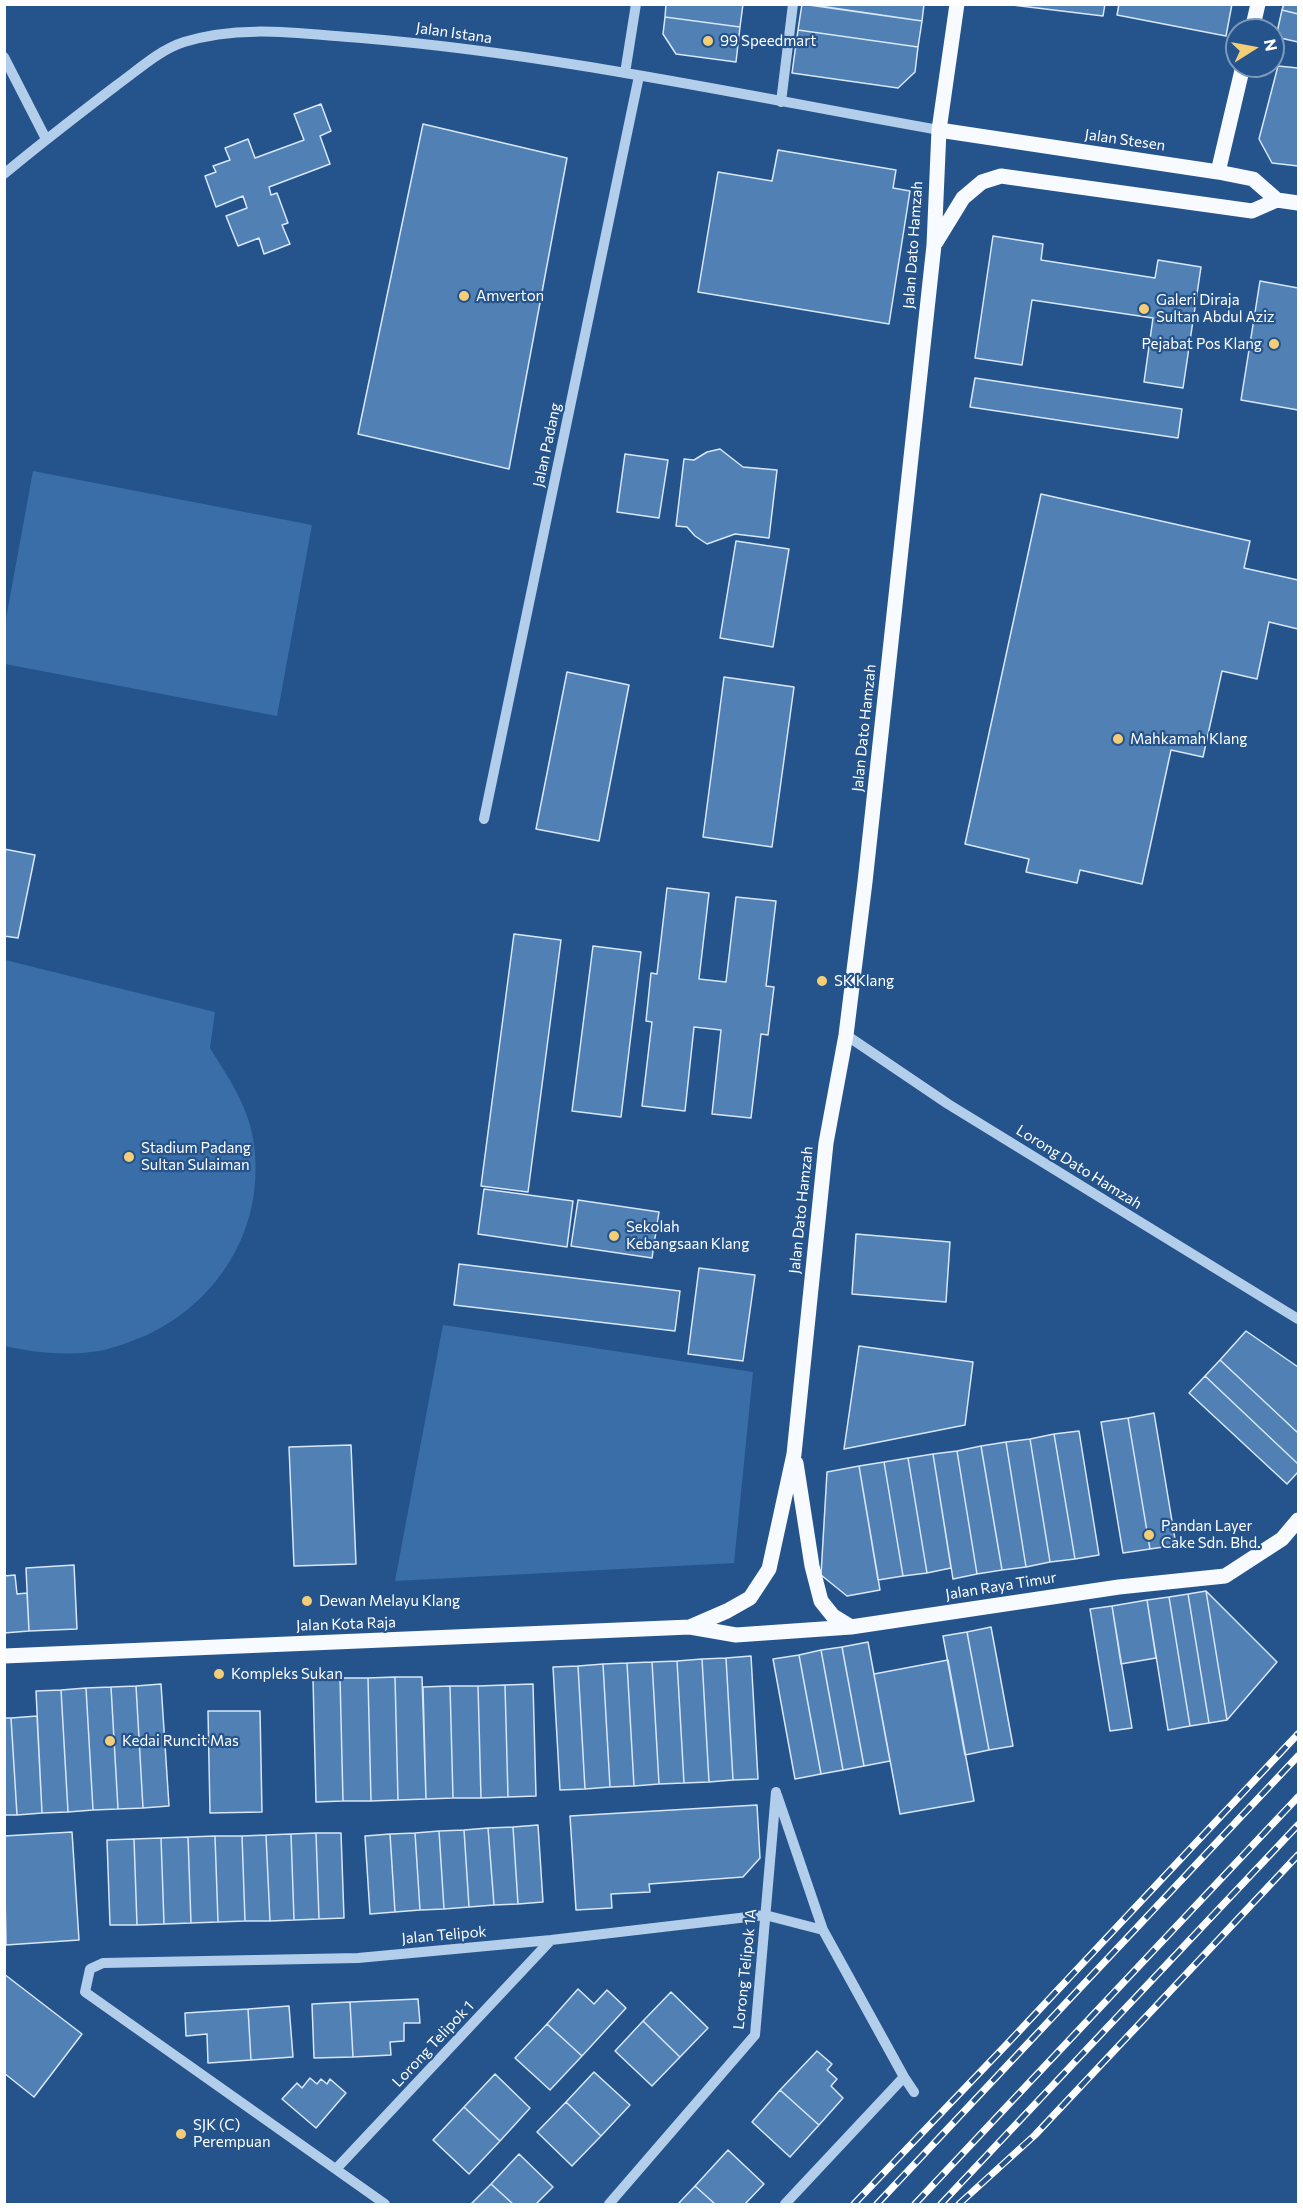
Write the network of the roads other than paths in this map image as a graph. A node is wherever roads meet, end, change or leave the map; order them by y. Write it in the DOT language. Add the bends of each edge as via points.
graph roads {
  1 [pos="636,4"];
  2 [pos="793,4"];
  3 [pos="957,4"];
  4 [pos="4,57"];
  5 [pos="625,74"];
  6 [pos="639,76"];
  7 [pos="1241,78"];
  8 [pos="781,102"];
  9 [pos="939,130"];
  10 [pos="46,139"];
  11 [pos="1218,172"];
  12 [pos="4,174"];
  13 [pos="1277,200"];
  14 [pos="1299,203"];
  15 [pos="934,244"];
  16 [pos="484,819"];
  17 [pos="846,1035"];
  18 [pos="1299,1319"];
  19 [pos="794,1454"];
  20 [pos="1299,1520"];
  21 [pos="690,1627"];
  22 [pos="851,1627"];
  23 [pos="4,1656"];
  24 [pos="765,1915"];
  25 [pos="823,1930"];
  26 [pos="551,1940"];
  27 [pos="904,2077"];
  28 [pos="914,2092"];
  29 [pos="336,2169"];
  30 [pos="385,2205"];
  31 [pos="609,2205"];
  32 [pos="785,2205"];
  1 -- 5 [label="street"];
  2 -- 8 [label="street"];
  3 -- 9 [label="main road, Jalan Dato Hamzah"];
  4 -- 10 [label="street"];
  5 -- 6 [label="street, Jalan Istana"];
  5 -- 10 [label="street, Jalan Istana" via="424,44 254,30 219,33 181,43 156,56"];
  6 -- 8 [label="street, Jalan Istana"];
  6 -- 16 [label="street, Jalan Padang"];
  7 -- 11 [label="main road"];
  8 -- 9 [label="street, Jalan Istana"];
  9 -- 11 [label="main road, Jalan Stesen"];
  9 -- 15 [label="main road, Jalan Dato Hamzah"];
  10 -- 12 [label="street, Jalan Istana"];
  11 -- 13 [label="main road, Jalan Stesen" via="1253,179"];
  13 -- 14 [label="main road"];
  13 -- 15 [label="main road" via="1252,211 1001,176 982,182 963,198"];
  15 -- 17 [label="main road, Jalan Dato Hamzah"];
  17 -- 18 [label="street, Lorong Dato Hamzah" via="948,1104"];
  17 -- 19 [label="main road, Jalan Dato Hamzah" via="826,1143"];
  19 -- 21 [label="main road" via="769,1569 750,1598"];
  19 -- 22 [label="main road" via="820,1601 833,1616"];
  20 -- 22 [label="main road, Jalan Raya Timur" via="1282,1539 1226,1576 1119,1587"];
  21 -- 22 [label="main road, Jalan Raya Timur" via="736,1635"];
  21 -- 23 [label="main road, Jalan Kota Raja"];
  24 -- 25 [label="street, Jalan Telipok"];
  24 -- 25 [label="street, Lorong Telipok 1A" via="776,1792"];
  24 -- 26 [label="street, Jalan Telipok"];
  24 -- 31 [label="street, Lorong Telipok 1A" via="755,2035"];
  25 -- 27 [label="street"];
  26 -- 29 [label="street, Lorong Telipok 1"];
  26 -- 29 [label="street, Jalan Telipok" via="358,1958 103,1963 90,1969 85,1992"];
  27 -- 28 [label="street"];
  27 -- 32 [label="street"];
  29 -- 30 [label="street"];
}
